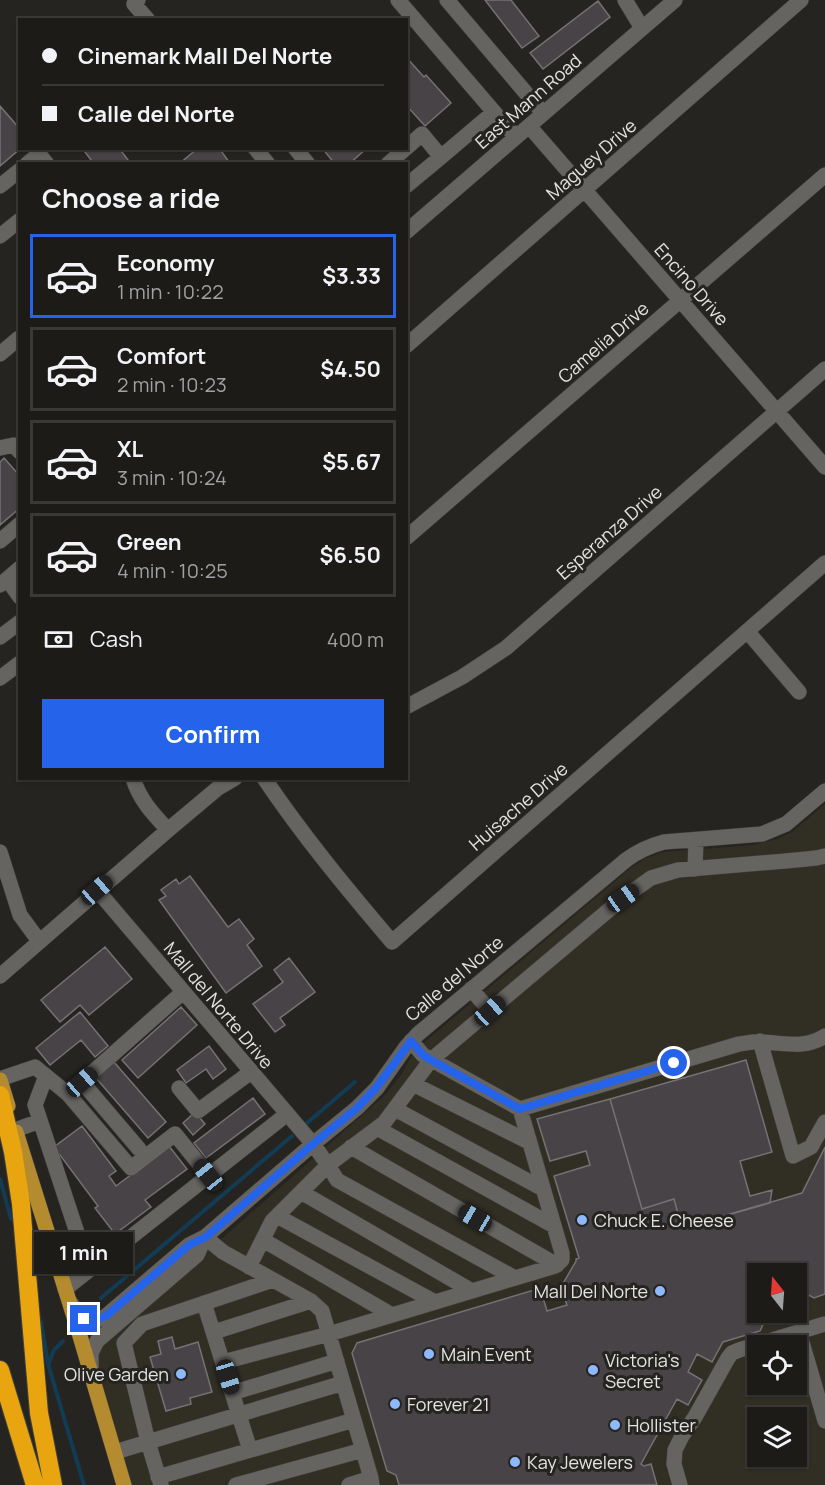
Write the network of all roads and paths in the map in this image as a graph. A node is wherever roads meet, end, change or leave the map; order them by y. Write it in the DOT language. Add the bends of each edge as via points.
graph roads {
  1 [pos="398,0"];
  2 [pos="447,0"];
  3 [pos="626,0"];
  4 [pos="675,0"];
  5 [pos="801,0"];
  6 [pos="135,1"];
  7 [pos="147,18"];
  8 [pos="642,28"];
  9 [pos="494,112"];
  10 [pos="543,113"];
  11 [pos="529,126"];
  12 [pos="516,137"];
  13 [pos="408,146"];
  14 [pos="257,150"];
  15 [pos="297,150"];
  16 [pos="404,150"];
  17 [pos="441,157"];
  18 [pos="29,162"];
  19 [pos="45,162"];
  20 [pos="266,162"];
  21 [pos="306,162"];
  22 [pos="390,162"];
  23 [pos="18,172"];
  24 [pos="825,175"];
  25 [pos="408,184"];
  26 [pos="0,186"];
  27 [pos="585,190"];
  28 [pos="18,222"];
  29 [pos="408,230"];
  30 [pos="0,236"];
  31 [pos="681,301"];
  32 [pos="18,339"];
  33 [pos="408,344"];
  34 [pos="0,354"];
  35 [pos="825,369"];
  36 [pos="777,411"];
  37 [pos="0,448"];
  38 [pos="18,450"];
  39 [pos="825,467"];
  40 [pos="18,526"];
  41 [pos="408,536"];
  42 [pos="0,541"];
  43 [pos="825,562"];
  44 [pos="18,570"];
  45 [pos="4,582"];
  46 [pos="18,595"];
  47 [pos="18,623"];
  48 [pos="747,631"];
  49 [pos="0,637"];
  50 [pos="18,664"];
  51 [pos="0,678"];
  52 [pos="799,692"];
  53 [pos="408,706"];
  54 [pos="134,780"];
  55 [pos="232,780"];
  56 [pos="265,780"];
  57 [pos="825,791"];
  58 [pos="168,830"];
  59 [pos="696,840"];
  60 [pos="0,852"];
  61 [pos="825,856"];
  62 [pos="695,869"];
  63 [pos="97,890"];
  64 [pos="566,909"];
  65 [pos="585,930"];
  66 [pos="39,941"];
  67 [pos="0,976"];
  68 [pos="471,989"];
  69 [pos="183,992"];
  70 [pos="490,1011"];
  71 [pos="825,1036"];
  72 [pos="411,1041"];
  73 [pos="760,1041"];
  74 [pos="431,1060"];
  75 [pos="251,1072"];
  76 [pos="46,1076"];
  77 [pos="0,1079"];
  78 [pos="82,1082"];
  79 [pos="413,1084"];
  80 [pos="179,1088"];
  81 [pos="68,1094"];
  82 [pos="0,1095"];
  83 [pos="395,1109"];
  84 [pos="520,1109"];
  85 [pos="287,1114"];
  86 [pos="40,1121"];
  87 [pos="825,1122"];
  88 [pos="377,1128"];
  89 [pos="15,1130"];
  90 [pos="529,1142"];
  91 [pos="313,1144"];
  92 [pos="351,1147"];
  93 [pos="139,1149"];
  94 [pos="328,1164"];
  95 [pos="208,1175"];
  96 [pos="543,1189"];
  97 [pos="301,1192"];
  98 [pos="277,1216"];
  99 [pos="554,1226"];
  100 [pos="206,1237"];
  101 [pos="262,1240"];
  102 [pos="558,1265"];
  103 [pos="249,1267"];
  104 [pos="89,1269"];
  105 [pos="515,1278"];
  106 [pos="273,1280"];
  107 [pos="472,1291"];
  108 [pos="67,1295"];
  109 [pos="311,1301"];
  110 [pos="435,1302"];
  111 [pos="204,1303"];
  112 [pos="392,1315"];
  113 [pos="825,1324"];
  114 [pos="214,1332"];
  115 [pos="799,1332"];
  116 [pos="329,1334"];
  117 [pos="337,1361"];
  118 [pos="223,1362"];
  119 [pos="0,1370"];
  120 [pos="91,1371"];
  121 [pos="343,1383"];
  122 [pos="232,1393"];
  123 [pos="239,1415"];
  124 [pos="354,1420"];
  125 [pos="825,1421"];
  126 [pos="147,1442"];
  127 [pos="250,1450"];
  128 [pos="363,1450"];
  129 [pos="115,1452"];
  130 [pos="160,1481"];
  131 [pos="372,1482"];
  132 [pos="35,1485"];
  133 [pos="53,1485"];
  134 [pos="124,1485"];
  135 [pos="236,1485"];
  136 [pos="349,1485"];
  137 [pos="680,1485"];
  1 -- 9 [label="street"];
  2 -- 10 [label="street"];
  3 -- 8 [label="street"];
  4 -- 8 [label="street, East Mann Road"];
  5 -- 27 [label="street, Maguey Drive"];
  6 -- 7 [label="street"];
  8 -- 10 [label="street, East Mann Road"];
  9 -- 12 [label="street"];
  9 -- 17 [label="street"];
  10 -- 11 [label="street, East Mann Road"];
  11 -- 12 [label="street, East Mann Road"];
  11 -- 27 [label="street, Encino Drive"];
  12 -- 29 [label="street, East Mann Road"];
  13 -- 17 [label="street" via="422,134"];
  14 -- 20 [label="street"];
  15 -- 21 [label="street"];
  16 -- 22 [label="street"];
  17 -- 25 [label="street"];
  18 -- 19 [label="street" via="39,154"];
  23 -- 26 [label="street"];
  24 -- 31 [label="street, Camelia Drive"];
  27 -- 31 [label="street, Encino Drive"];
  27 -- 33 [label="street, Maguey Drive"];
  28 -- 30 [label="street"];
  31 -- 36 [label="street, Encino Drive"];
  31 -- 41 [label="street, Camelia Drive"];
  32 -- 34 [label="street"];
  35 -- 36 [label="street, Esperanza Drive"];
  36 -- 39 [label="street, Encino Drive"];
  36 -- 53 [label="street, Esperanza Drive" via="506,648"];
  37 -- 38 [label="street" via="14,445"];
  40 -- 42 [label="street"];
  43 -- 48 [label="street, Huisache Drive"];
  44 -- 45 [label="street"];
  45 -- 46 [label="street"];
  47 -- 49 [label="street"];
  48 -- 52 [label="street"];
  48 -- 56 [label="street, Huisache Drive" via="392,942 335,876"];
  50 -- 51 [label="street"];
  54 -- 58 [label="street" via="147,806"];
  55 -- 58 [label="street"];
  57 -- 59 [label="street, Calle del Norte" via="775,829"];
  58 -- 63 [label="street"];
  59 -- 62 [label="street"];
  59 -- 64 [label="street, Calle del Norte" via="664,842 639,850"];
  60 -- 66 [label="street" via="20,915"];
  61 -- 62 [label="street"];
  62 -- 65 [label="street" via="651,878"];
  63 -- 66 [label="street"];
  63 -- 69 [label="street, Mall del Norte Drive"];
  64 -- 65 [label="street"];
  64 -- 68 [label="street, Calle del Norte"];
  65 -- 70 [label="street"];
  66 -- 67 [label="street"];
  68 -- 70 [label="street"];
  68 -- 72 [label="street, Calle del Norte"];
  69 -- 75 [label="street, Mall del Norte Drive"];
  69 -- 78 [label="street"];
  70 -- 74 [label="street"];
  71 -- 73 [label="street" via="805,1045"];
  72 -- 74 [label="street"];
  72 -- 91 [label="street, Calle del Norte" via="357,1108"];
  73 -- 84 [label="street"];
  73 -- 87 [label="street" via="793,1156 811,1147"];
  74 -- 79 [label="street"];
  74 -- 84 [label="street"];
  75 -- 80 [label="street" via="198,1111"];
  75 -- 85 [label="street, Mall del Norte Drive"];
  76 -- 77 [label="street" via="35,1067"];
  76 -- 81 [label="street"];
  76 -- 86 [label="street" via="35,1105"];
  77 -- 89 [label="main road"];
  78 -- 81 [label="street"];
  78 -- 93 [label="street"];
  79 -- 83 [label="street"];
  79 -- 90 [label="street"];
  81 -- 95 [label="street" via="131,1168 176,1134"];
  82 -- 133 [label="highway" via="21,1204 39,1413"];
  83 -- 88 [label="street"];
  83 -- 96 [label="street"];
  84 -- 90 [label="street"];
  85 -- 91 [label="street, Mall del Norte Drive"];
  85 -- 95 [label="street"];
  86 -- 89 [label="street"];
  86 -- 104 [label="street"];
  88 -- 92 [label="street"];
  88 -- 99 [label="street"];
  89 -- 108 [label="main road"];
  90 -- 96 [label="street"];
  91 -- 94 [label="street, Mall del Norte Drive"];
  91 -- 100 [label="street, Calle del Norte"];
  92 -- 94 [label="street"];
  92 -- 102 [label="street"];
  94 -- 97 [label="street"];
  94 -- 105 [label="street, Mall del Norte Drive" via="337,1180"];
  95 -- 104 [label="street"];
  96 -- 99 [label="street"];
  97 -- 98 [label="street"];
  97 -- 107 [label="street"];
  98 -- 101 [label="street"];
  98 -- 110 [label="street"];
  99 -- 102 [label="street" via="562,1257"];
  100 -- 103 [label="street"];
  100 -- 108 [label="street, Calle del Norte" via="189,1245 100,1319 84,1319"];
  100 -- 120 [label="street" via="197,1255 98,1341 91,1353"];
  101 -- 103 [label="street"];
  101 -- 112 [label="street"];
  102 -- 105 [label="street"];
  103 -- 106 [label="street"];
  104 -- 108 [label="street"];
  105 -- 107 [label="street"];
  106 -- 109 [label="street"];
  106 -- 111 [label="street"];
  107 -- 110 [label="street"];
  108 -- 120 [label="main road"];
  109 -- 114 [label="street"];
  109 -- 116 [label="street" via="322,1311"];
  110 -- 112 [label="street"];
  111 -- 114 [label="street"];
  111 -- 126 [label="street" via="142,1324 124,1343"];
  112 -- 116 [label="street"];
  113 -- 115 [label="street"];
  114 -- 118 [label="street"];
  115 -- 125 [label="street"];
  115 -- 137 [label="street" via="739,1350 728,1358 675,1450"];
  116 -- 117 [label="street"];
  116 -- 118 [label="street"];
  117 -- 121 [label="street"];
  117 -- 122 [label="street"];
  118 -- 122 [label="street"];
  119 -- 132 [label="highway"];
  120 -- 129 [label="main road"];
  121 -- 123 [label="street"];
  121 -- 124 [label="street"];
  122 -- 123 [label="street"];
  123 -- 126 [label="street"];
  123 -- 127 [label="street"];
  124 -- 127 [label="street"];
  124 -- 128 [label="street"];
  126 -- 129 [label="street"];
  126 -- 130 [label="street"];
  127 -- 130 [label="street"];
  128 -- 131 [label="street"];
  128 -- 135 [label="street"];
  129 -- 134 [label="main road"];
  131 -- 136 [label="street"];
}
